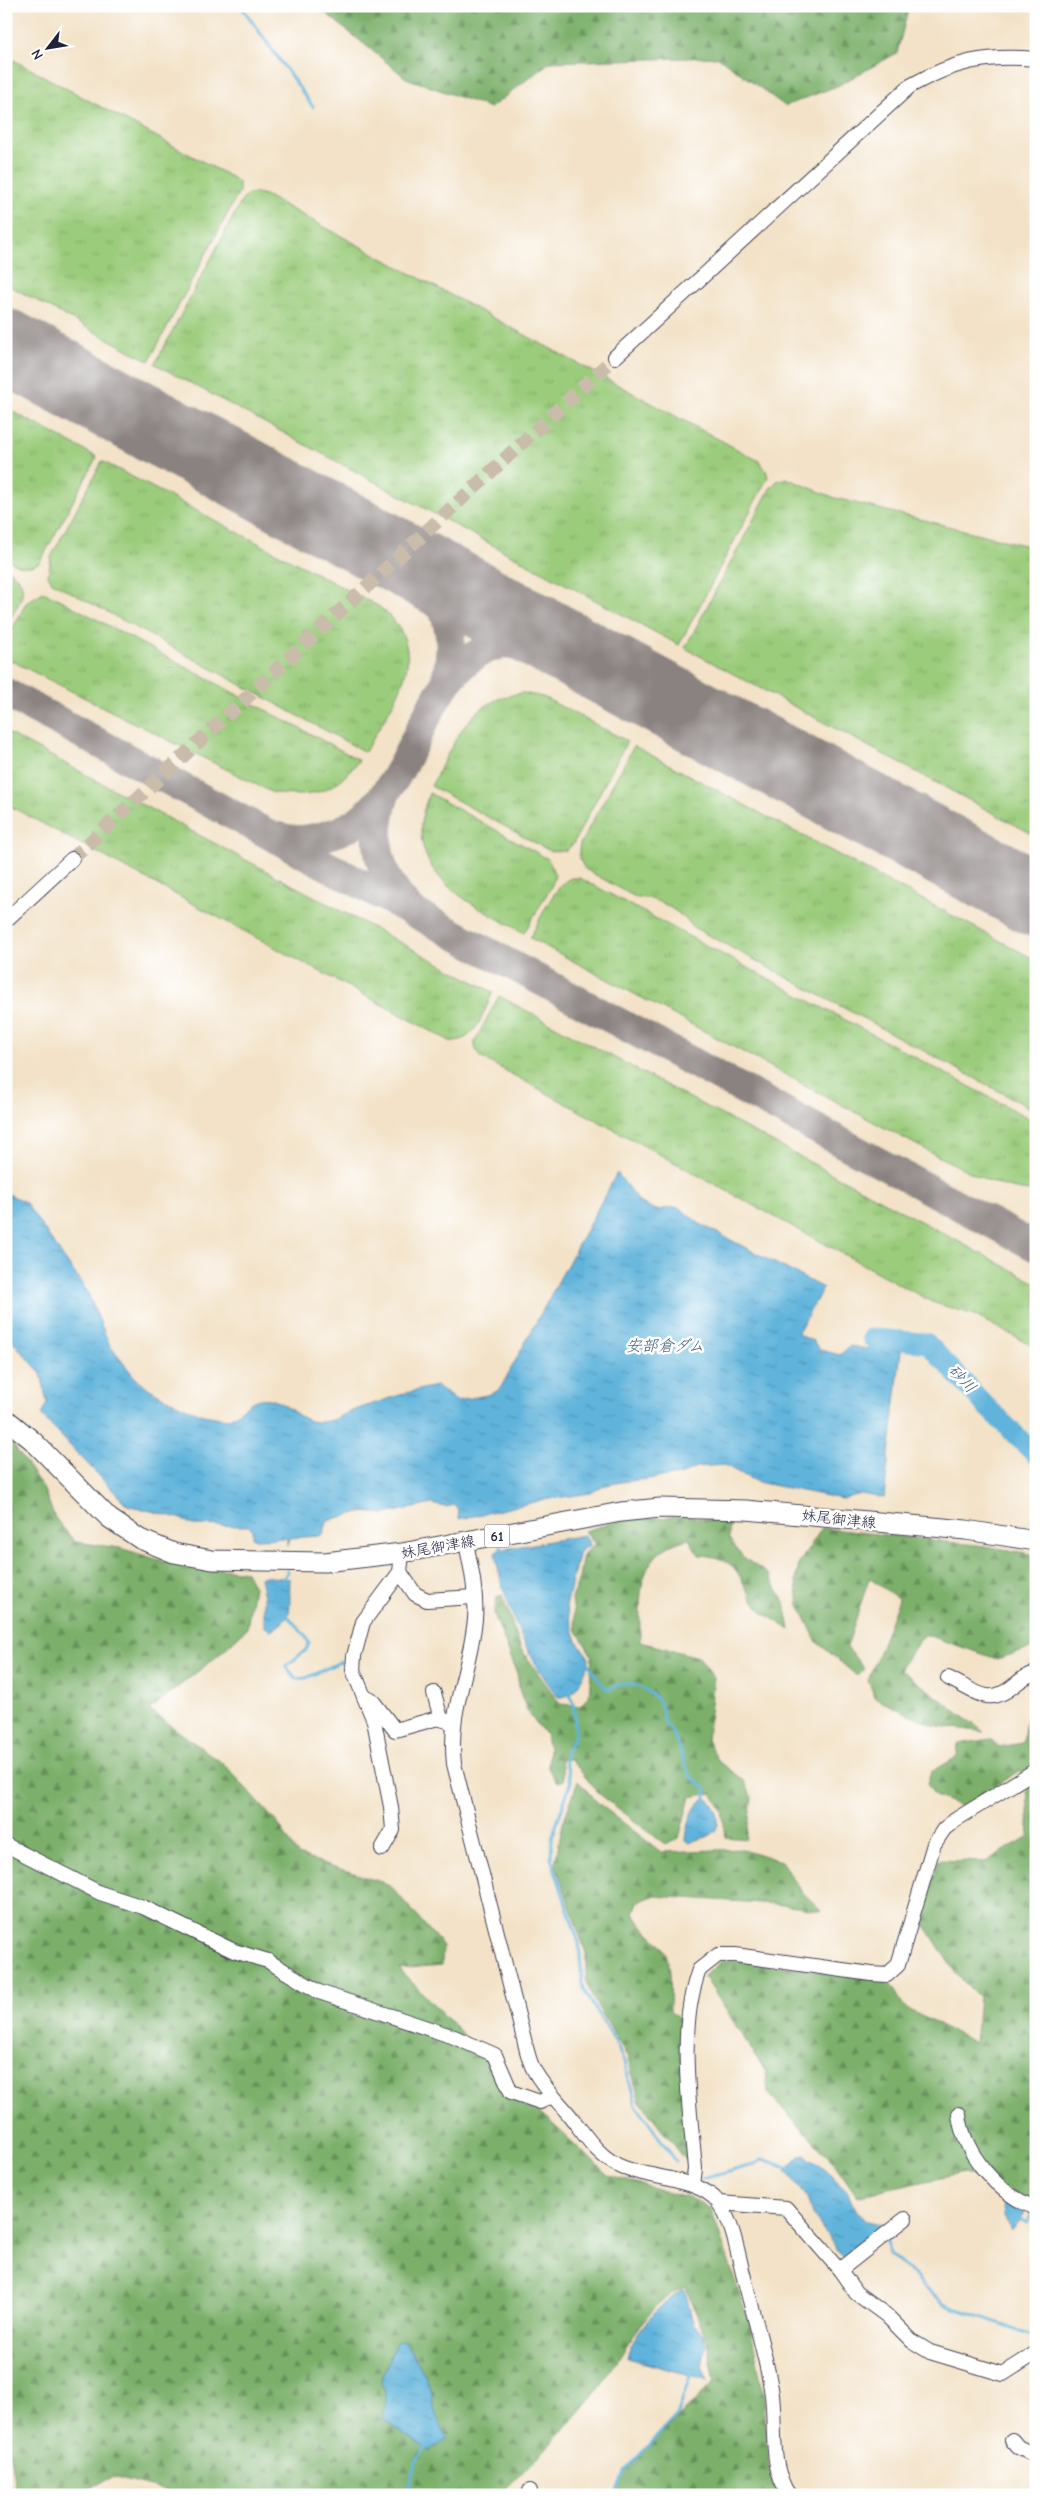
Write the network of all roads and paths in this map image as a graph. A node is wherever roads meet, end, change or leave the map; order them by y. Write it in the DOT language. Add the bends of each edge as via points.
graph roads {
  1 [pos="1036,59"];
  2 [pos="614,357"];
  3 [pos="72,859"];
  4 [pos="6,920"];
  5 [pos="6,1419"];
  6 [pos="1036,1541"];
  7 [pos="466,1542"];
  8 [pos="401,1562"];
  9 [pos="474,1597"];
  10 [pos="1036,1673"];
  11 [pos="948,1678"];
  12 [pos="362,1688"];
  13 [pos="434,1692"];
  14 [pos="447,1721"];
  15 [pos="1036,1770"];
  16 [pos="6,1845"];
  17 [pos="382,1849"];
  18 [pos="552,2096"];
  19 [pos="959,2114"];
  20 [pos="693,2185"];
  21 [pos="719,2203"];
  22 [pos="1036,2208"];
  23 [pos="904,2219"];
  24 [pos="840,2270"];
  25 [pos="1036,2352"];
  26 [pos="1012,2440"];
  27 [pos="1036,2456"];
  28 [pos="789,2495"];
  1 -- 2 [label="street" via="1009,56 971,60 933,73 910,86"];
  3 -- 4 [label="street"];
  5 -- 8 [label="main road, 妹尾御津線 / 61" via="33,1441 109,1518 140,1539 174,1553 212,1560"];
  6 -- 7 [label="main road, 妹尾御津線 / 61" via="966,1530 746,1510 660,1508 621,1512"];
  7 -- 8 [label="main road, 妹尾御津線 / 61"];
  7 -- 9 [label="street"];
  8 -- 9 [label="street" via="415,1594 427,1600"];
  8 -- 12 [label="street" via="363,1622 354,1656 354,1670"];
  9 -- 14 [label="street" via="475,1620"];
  10 -- 11 [label="street" via="1029,1674 1001,1696 990,1698"];
  12 -- 14 [label="street" via="395,1730"];
  12 -- 17 [label="street" via="374,1721 391,1807 393,1830"];
  13 -- 14 [label="street"];
  14 -- 18 [label="street" via="454,1764 527,2051 534,2071"];
  15 -- 20 [label="street" via="944,1829 934,1844 898,1965 887,1975 735,1955 718,1955 698,1970 691,1999 687,2052 695,2169"];
  16 -- 18 [label="street" via="100,1893 143,1907 234,1951 268,1961 319,1992 495,2054 511,2092 540,2102"];
  18 -- 20 [label="street" via="609,2160 654,2178"];
  19 -- 22 [label="street" via="961,2131 979,2162 1004,2191"];
  20 -- 21 [label="street" via="702,2188"];
  21 -- 24 [label="street" via="786,2208"];
  21 -- 28 [label="street" via="731,2229 762,2349 772,2395 779,2475"];
  23 -- 24 [label="street"];
  24 -- 25 [label="street" via="856,2293 886,2315 912,2341 930,2352 1003,2374"];
  26 -- 27 [label="street"];
}
